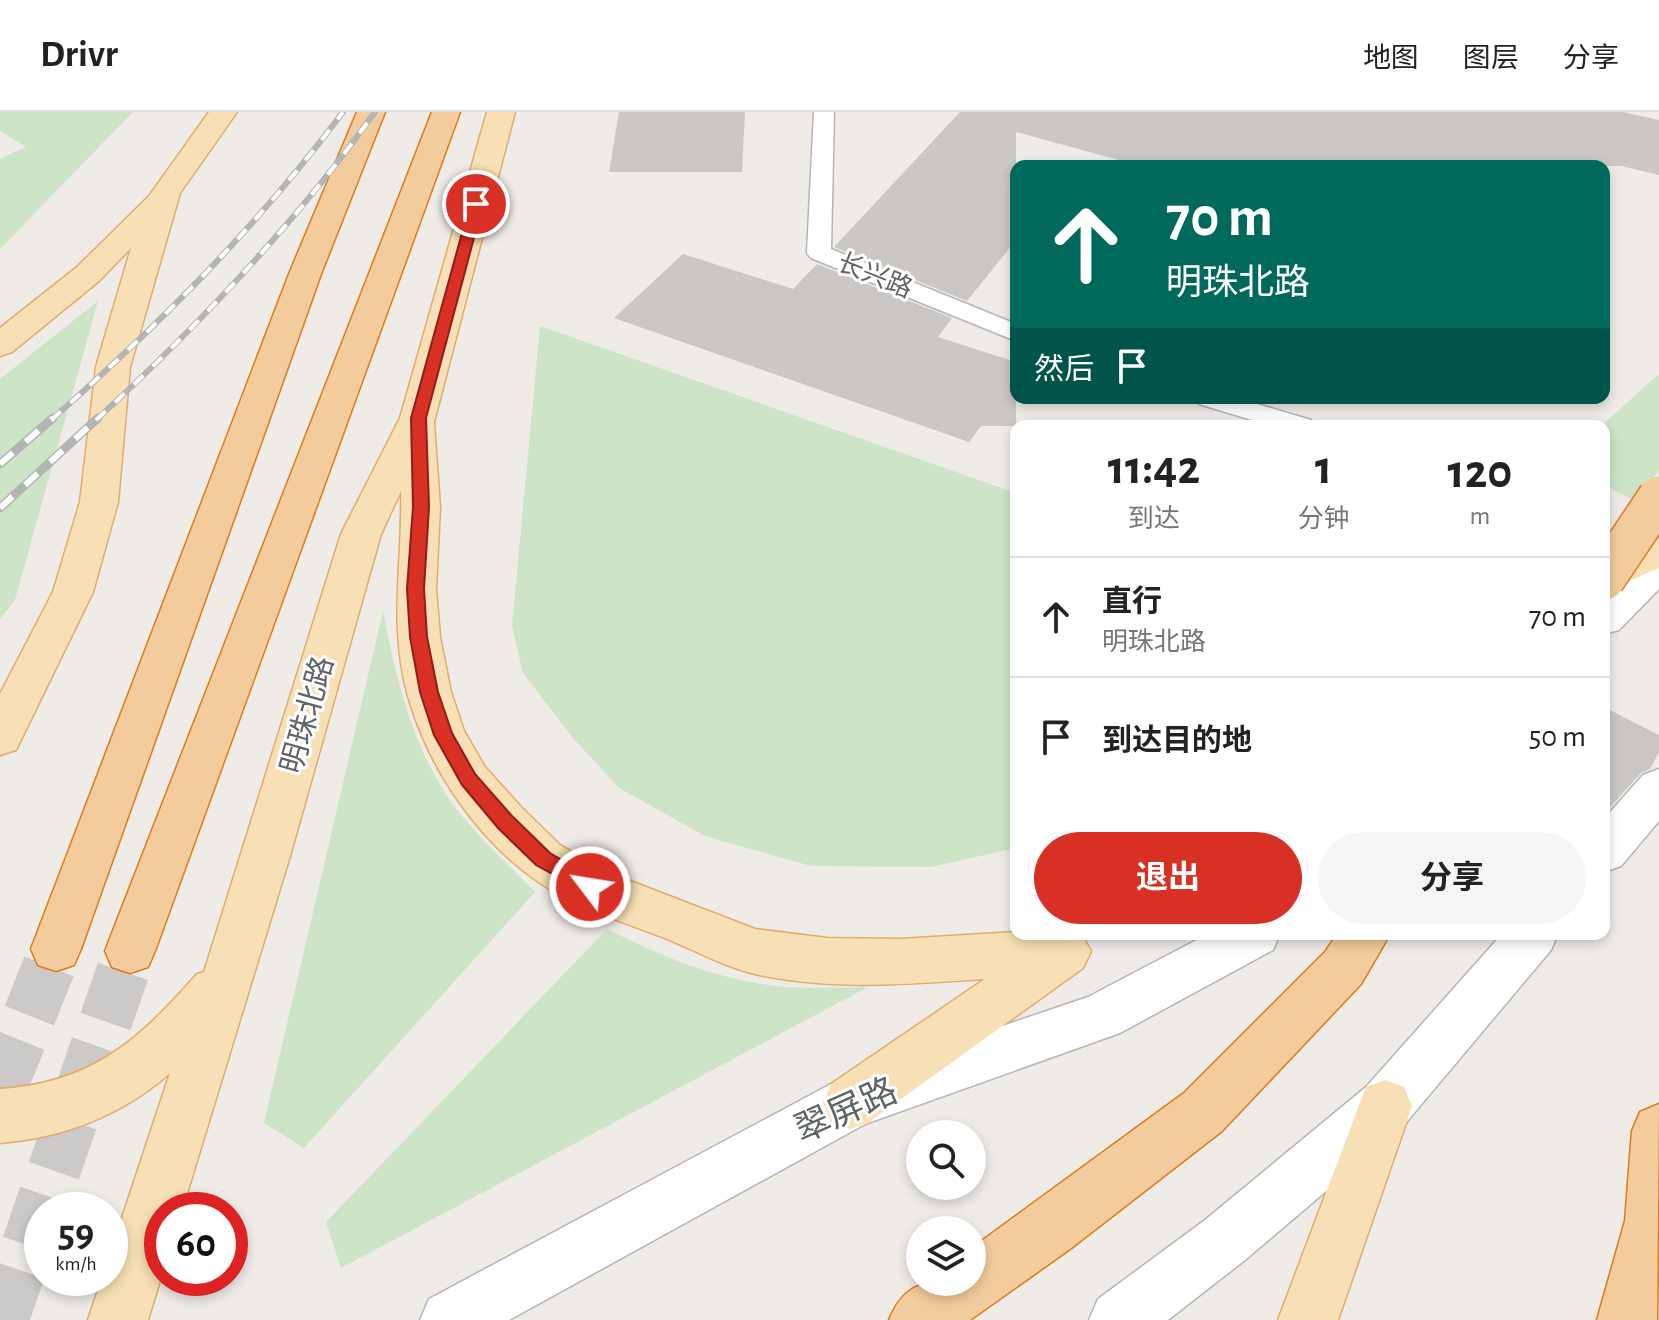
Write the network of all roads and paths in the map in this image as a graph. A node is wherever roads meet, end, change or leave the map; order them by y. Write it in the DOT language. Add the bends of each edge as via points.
graph roads {
  1 [pos="223,112"];
  2 [pos="371,112"];
  3 [pos="446,112"];
  4 [pos="501,112"];
  5 [pos="824,112"];
  6 [pos="165,193"];
  7 [pos="1010,331"];
  8 [pos="0,345"];
  9 [pos="1228,404"];
  10 [pos="418,418"];
  11 [pos="1282,420"];
  12 [pos="1659,497"];
  13 [pos="1659,552"];
  14 [pos="1659,565"];
  15 [pos="1610,569"];
  16 [pos="1610,575"];
  17 [pos="1610,613"];
  18 [pos="0,737"];
  19 [pos="1659,788"];
  20 [pos="1610,845"];
  21 [pos="1244,940"];
  22 [pos="1361,940"];
  23 [pos="1528,940"];
  24 [pos="1078,943"];
  25 [pos="56,949"];
  26 [pos="130,951"];
  27 [pos="225,979"];
  28 [pos="850,1103"];
  29 [pos="1385,1106"];
  30 [pos="0,1116"];
  31 [pos="1659,1131"];
  32 [pos="1655,1209"];
  33 [pos="118,1320"];
  34 [pos="450,1320"];
  35 [pos="919,1320"];
  36 [pos="1119,1320"];
  37 [pos="1308,1320"];
  38 [pos="1627,1320"];
  1 -- 6 [label="main road"];
  2 -- 25 [label="highway" via="305,274"];
  3 -- 26 [label="highway"];
  4 -- 10 [label="main road, 明珠北路"];
  5 -- 7 [label="lane, 长兴路" via="819,253"];
  6 -- 8 [label="main road" via="88,274"];
  6 -- 18 [label="main road" via="113,367 99,502 73,592"];
  9 -- 11 [label="lane"];
  10 -- 24 [label="main road" via="421,507 416,589 429,692 443,735 469,780 543,859 590,887 754,951 827,961 900,962"];
  10 -- 27 [label="main road, 明珠北路" via="361,534"];
  12 -- 15 [label="highway, bridge"];
  13 -- 16 [label="main road"];
  14 -- 17 [label="main road"];
  19 -- 20 [label="main road"];
  21 -- 28 [label="main road, 翠屏路" via="1102,1016"];
  22 -- 35 [label="highway" via="1343,968 1203,1112"];
  23 -- 29 [label="main road"];
  24 -- 28 [label="main road"];
  27 -- 30 [label="main road" via="191,1020 122,1079 48,1110"];
  27 -- 33 [label="main road, 明珠北路"];
  28 -- 34 [label="main road, 翠屏路"];
  29 -- 36 [label="main road" via="1225,1240"];
  29 -- 37 [label="main road"];
  31 -- 32 [label="highway"];
  32 -- 38 [label="highway"];
}
